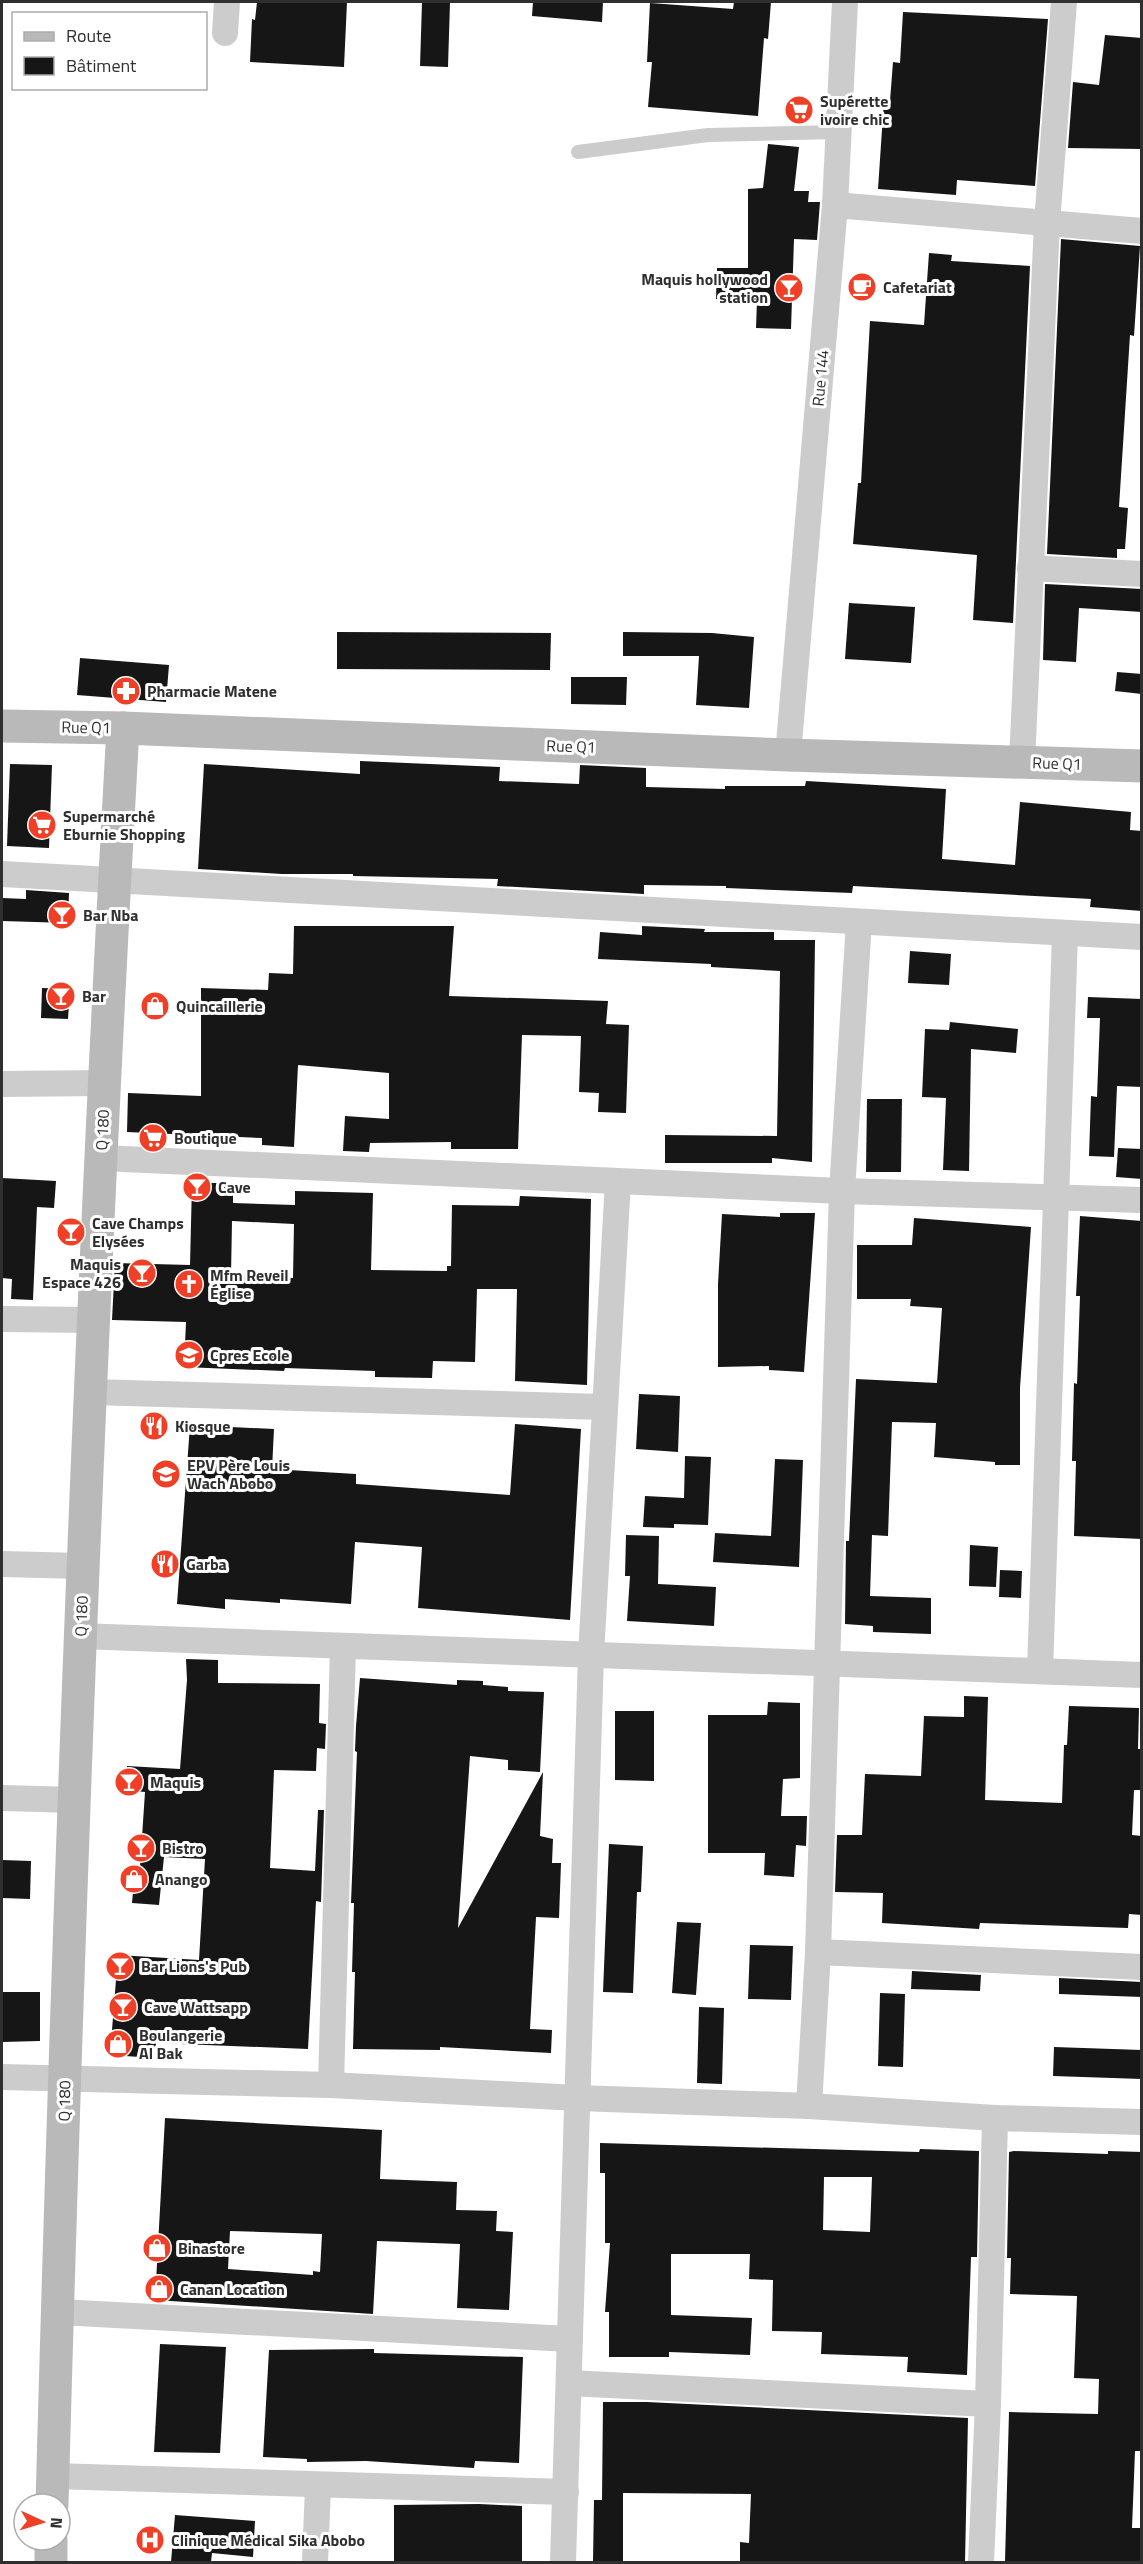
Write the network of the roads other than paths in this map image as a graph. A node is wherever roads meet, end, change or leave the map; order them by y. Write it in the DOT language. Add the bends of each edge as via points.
graph roads {
  1 [pos="227,2"];
  2 [pos="845,2"];
  3 [pos="1064,2"];
  4 [pos="225,33"];
  5 [pos="837,132"];
  6 [pos="578,152"];
  7 [pos="835,205"];
  8 [pos="1047,223"];
  9 [pos="1142,231"];
  10 [pos="1030,568"];
  11 [pos="1142,574"];
  12 [pos="2,726"];
  13 [pos="123,728"];
  14 [pos="788,755"];
  15 [pos="1022,762"];
  16 [pos="1142,766"];
  17 [pos="2,874"];
  18 [pos="114,881"];
  19 [pos="859,922"];
  20 [pos="1065,934"];
  21 [pos="1142,937"];
  22 [pos="105,1083"];
  23 [pos="2,1084"];
  24 [pos="101,1158"];
  25 [pos="618,1181"];
  26 [pos="842,1191"];
  27 [pos="1058,1199"];
  28 [pos="1142,1200"];
  29 [pos="2,1318"];
  30 [pos="93,1320"];
  31 [pos="92,1392"];
  32 [pos="604,1407"];
  33 [pos="2,1564"];
  34 [pos="83,1566"];
  35 [pos="81,1636"];
  36 [pos="343,1646"];
  37 [pos="591,1655"];
  38 [pos="827,1663"];
  39 [pos="1040,1671"];
  40 [pos="1142,1675"];
  41 [pos="2,1798"];
  42 [pos="75,1800"];
  43 [pos="818,1952"];
  44 [pos="1142,1967"];
  45 [pos="2,2077"];
  46 [pos="65,2078"];
  47 [pos="331,2085"];
  48 [pos="578,2098"];
  49 [pos="809,2106"];
  50 [pos="995,2118"];
  51 [pos="1142,2122"];
  52 [pos="59,2312"];
  53 [pos="570,2339"];
  54 [pos="569,2384"];
  55 [pos="988,2404"];
  56 [pos="318,2486"];
  57 [pos="53,2490"];
  58 [pos="566,2492"];
  59 [pos="315,2562"];
  60 [pos="563,2562"];
  61 [pos="981,2562"];
  1 -- 4 [label="street"];
  2 -- 5 [label="street, Rue 144"];
  3 -- 8 [label="street"];
  5 -- 6 [label="lane" via="708,135"];
  5 -- 7 [label="street, Rue 144"];
  7 -- 8 [label="street"];
  7 -- 14 [label="street, Rue 144"];
  8 -- 9 [label="street"];
  8 -- 10 [label="street"];
  10 -- 11 [label="street"];
  10 -- 15 [label="street"];
  12 -- 13 [label="street, Rue Q1"];
  13 -- 14 [label="street, Rue Q1"];
  13 -- 18 [label="street, Q 180"];
  14 -- 15 [label="street, Rue Q1"];
  15 -- 16 [label="street, Rue Q1"];
  17 -- 18 [label="street"];
  18 -- 19 [label="street"];
  18 -- 22 [label="street, Q 180"];
  19 -- 20 [label="street"];
  19 -- 26 [label="street"];
  20 -- 21 [label="street"];
  20 -- 27 [label="street"];
  22 -- 23 [label="street"];
  22 -- 24 [label="street, Q 180"];
  24 -- 25 [label="street"];
  24 -- 30 [label="street, Q 180"];
  25 -- 26 [label="street"];
  25 -- 32 [label="street"];
  26 -- 27 [label="street"];
  26 -- 38 [label="street"];
  27 -- 28 [label="street"];
  27 -- 39 [label="street"];
  29 -- 30 [label="street"];
  30 -- 31 [label="street, Q 180"];
  31 -- 32 [label="street"];
  31 -- 34 [label="street, Q 180"];
  32 -- 37 [label="street"];
  33 -- 34 [label="street"];
  34 -- 35 [label="street, Q 180"];
  35 -- 36 [label="street"];
  35 -- 42 [label="street, Q 180"];
  36 -- 37 [label="street"];
  36 -- 47 [label="street"];
  37 -- 38 [label="street"];
  37 -- 48 [label="street"];
  38 -- 39 [label="street"];
  38 -- 43 [label="street"];
  39 -- 40 [label="street"];
  41 -- 42 [label="street"];
  42 -- 46 [label="street, Q 180"];
  43 -- 44 [label="street"];
  43 -- 49 [label="street"];
  45 -- 46 [label="street"];
  46 -- 47 [label="street"];
  46 -- 52 [label="street, Q 180"];
  47 -- 48 [label="street"];
  48 -- 49 [label="street"];
  48 -- 53 [label="street"];
  49 -- 50 [label="street"];
  50 -- 51 [label="street"];
  50 -- 55 [label="street"];
  52 -- 53 [label="street"];
  52 -- 57 [label="street, Q 180"];
  53 -- 54 [label="street"];
  54 -- 55 [label="street"];
  54 -- 58 [label="street"];
  55 -- 61 [label="street"];
  56 -- 57 [label="street"];
  56 -- 58 [label="street"];
  56 -- 59 [label="street"];
  58 -- 60 [label="street"];
}
